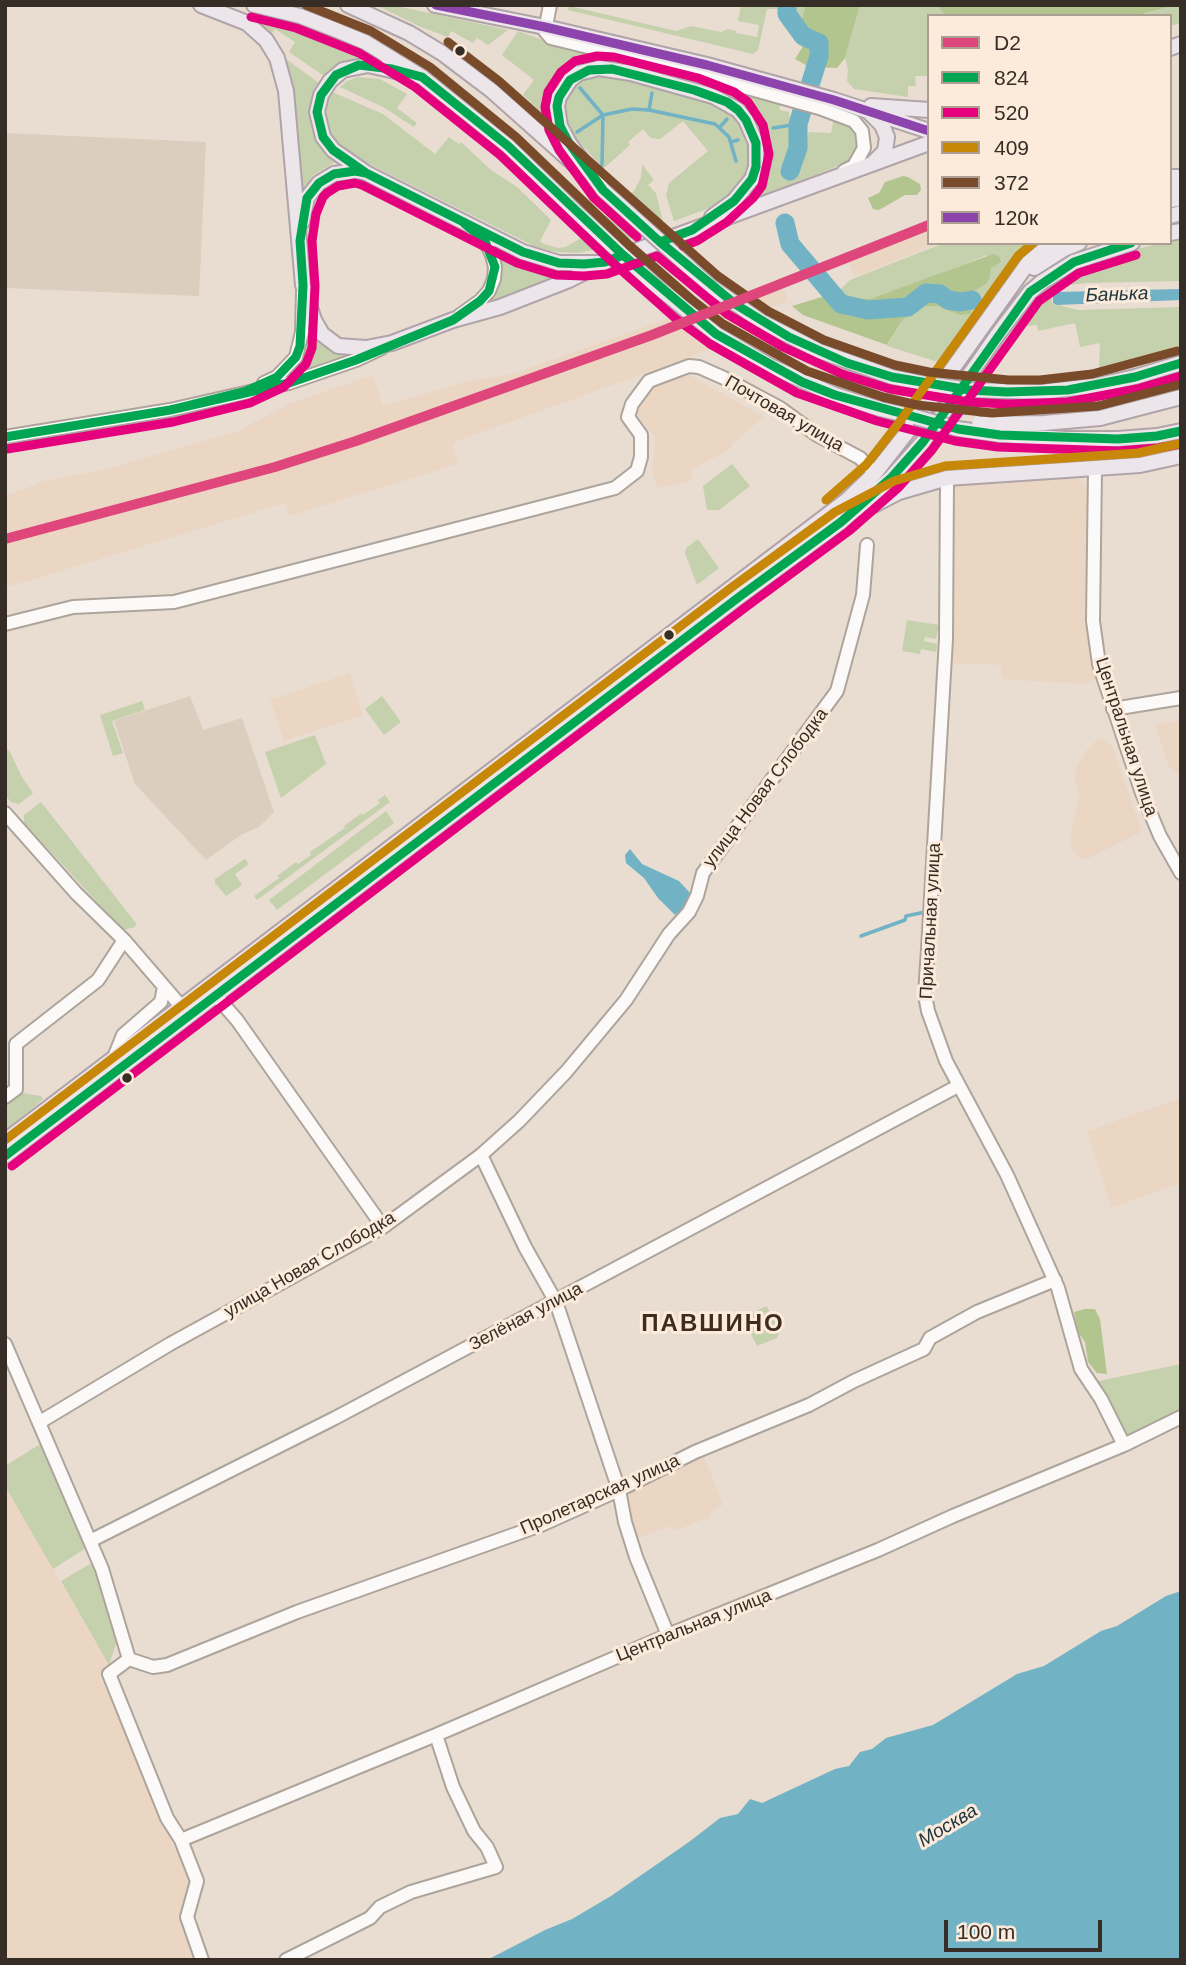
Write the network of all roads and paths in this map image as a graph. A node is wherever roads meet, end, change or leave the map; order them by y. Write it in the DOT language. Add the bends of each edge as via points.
graph roads {
  1 [pos="201,5"];
  2 [pos="254,5"];
  3 [pos="348,5"];
  4 [pos="435,5"];
  5 [pos="550,5"];
  6 [pos="545,27"];
  7 [pos="422,77"];
  8 [pos="825,102"];
  9 [pos="927,110"];
  10 [pos="867,111"];
  11 [pos="927,130"];
  12 [pos="927,144"];
  13 [pos="873,163"];
  14 [pos="366,173"];
  15 [pos="836,176"];
  16 [pos="603,190"];
  17 [pos="467,225"];
  18 [pos="692,230"];
  19 [pos="300,241"];
  20 [pos="1050,245"];
  21 [pos="1075,245"];
  22 [pos="1126,245"];
  23 [pos="605,262"];
  24 [pos="303,285"];
  25 [pos="1006,292"];
  26 [pos="453,320"];
  27 [pos="392,343"];
  28 [pos="1181,363"];
  29 [pos="246,391"];
  30 [pos="1181,397"];
  31 [pos="915,417"];
  32 [pos="1181,431"];
  33 [pos="5,437"];
  34 [pos="1181,456"];
  35 [pos="1095,469"];
  36 [pos="875,473"];
  37 [pos="947,478"];
  38 [pos="841,523"];
  39 [pos="867,545"];
  40 [pos="5,624"];
  41 [pos="1181,698"];
  42 [pos="1113,709"];
  43 [pos="5,813"];
  44 [pos="1181,873"];
  45 [pos="124,940"];
  46 [pos="164,987"];
  47 [pos="216,996"];
  48 [pos="186,1012"];
  49 [pos="113,1060"];
  50 [pos="958,1086"];
  51 [pos="5,1097"];
  52 [pos="5,1142"];
  53 [pos="481,1155"];
  54 [pos="5,1156"];
  55 [pos="383,1227"];
  56 [pos="1055,1280"];
  57 [pos="556,1302"];
  58 [pos="5,1344"];
  59 [pos="1181,1417"];
  60 [pos="40,1422"];
  61 [pos="1124,1445"];
  62 [pos="619,1490"];
  63 [pos="90,1541"];
  64 [pos="668,1635"];
  65 [pos="129,1659"];
  66 [pos="436,1735"];
  67 [pos="181,1840"];
  68 [pos="202,1960"];
  69 [pos="286,1960"];
  1 -- 19 [label="main road" via="247,23 277,58 286,91"];
  2 -- 7 [label="main road" via="336,30"];
  3 -- 16 [label="main road" via="442,53 491,90"];
  4 -- 6 [label="main road"];
  5 -- 6 [label="street"];
  6 -- 8 [label="main road" via="707,65"];
  7 -- 14 [label="main road" via="359,65 336,75 325,88 317,112 323,137 333,150"];
  7 -- 31 [label="main road, bridge" via="508,146 579,215 716,334 802,382"];
  8 -- 9 [label="main road"];
  8 -- 10 [label="main road"];
  8 -- 15 [label="street" via="854,121 863,136 864,148 854,166"];
  10 -- 11 [label="main road"];
  10 -- 13 [label="main road" via="887,137 885,151"];
  12 -- 13 [label="main road"];
  13 -- 15 [label="main road"];
  14 -- 17 [label="main road"];
  14 -- 19 [label="main road" via="334,174 319,183 307,198"];
  15 -- 18 [label="main road"];
  16 -- 18 [label="main road" via="569,143 557,116 559,97 579,73 612,69 727,102 752,131 756,167 744,190"];
  16 -- 28 [label="main road, bridge" via="710,286 762,322 819,351 892,377 948,387 1030,392 1094,386"];
  17 -- 23 [label="main road" via="539,258"];
  17 -- 26 [label="street" via="485,241 495,267 494,279 481,301"];
  18 -- 23 [label="main road"];
  19 -- 24 [label="main road"];
  20 -- 25 [label="main road" via="1028,263"];
  21 -- 25 [label="main road" via="1043,261"];
  22 -- 38 [label="main road" via="1074,262 1030,292 922,442 891,478"];
  23 -- 26 [label="main road" via="569,281"];
  24 -- 27 [label="main road" via="314,320 328,340 350,348"];
  24 -- 29 [label="street" via="296,358 277,377"];
  25 -- 36 [label="main road"];
  26 -- 27 [label="main road"];
  27 -- 29 [label="street" via="289,383"];
  29 -- 33 [label="street" via="170,410"];
  30 -- 31 [label="main road, bridge" via="1100,418 1044,424 992,425"];
  31 -- 32 [label="main road, bridge" via="958,429 1039,438 1118,439"];
  34 -- 35 [label="main road"];
  35 -- 37 [label="main road"];
  35 -- 42 [label="street, Центральная улица" via="1093,621 1099,664"];
  36 -- 40 [label="street, Почтовая улица" via="860,458 780,408 689,366 649,381 629,410 630,422 641,435 639,464 632,476 615,488 174,602 73,607"];
  36 -- 48 [label="main road"];
  37 -- 38 [label="main road" via="900,492"];
  37 -- 50 [label="street, Причальная улица" via="946,639 925,995 935,1036"];
  38 -- 47 [label="main road"];
  39 -- 53 [label="street, улица Новая Слободка" via="863,595 837,691 703,873 689,912 626,1000 566,1072"];
  41 -- 42 [label="street"];
  42 -- 44 [label="street, Центральная улица" via="1152,817"];
  43 -- 45 [label="street"];
  45 -- 46 [label="street"];
  45 -- 51 [label="street" via="98,981 16,1044 16,1088"];
  46 -- 48 [label="street"];
  46 -- 49 [label="street" via="161,1002 123,1035"];
  47 -- 48 [label="main road"];
  47 -- 55 [label="street"];
  48 -- 49 [label="main road"];
  48 -- 54 [label="main road"];
  49 -- 52 [label="main road"];
  50 -- 56 [label="street, Причальная улица" via="1007,1175"];
  50 -- 57 [label="street, Зелёная улица"];
  53 -- 55 [label="street, улица Новая Слободка"];
  53 -- 57 [label="street"];
  55 -- 60 [label="street, улица Новая Слободка"];
  56 -- 61 [label="street, Причальная улица" via="1081,1369"];
  56 -- 62 [label="street, Пролетарская улица" via="977,1312 930,1338 924,1349 809,1405 695,1452"];
  57 -- 62 [label="street"];
  57 -- 63 [label="street, Зелёная улица"];
  58 -- 60 [label="street"];
  59 -- 61 [label="street, Центральная улица"];
  60 -- 63 [label="street"];
  61 -- 64 [label="street, Центральная улица"];
  62 -- 64 [label="street" via="636,1557"];
  62 -- 65 [label="street, Пролетарская улица" via="541,1525 297,1612 167,1665 153,1667"];
  63 -- 65 [label="street"];
  64 -- 66 [label="street, Центральная улица"];
  65 -- 67 [label="street" via="109,1674 167,1818"];
  66 -- 67 [label="street, Центральная улица"];
  66 -- 69 [label="street" via="453,1787 496,1867 411,1892 380,1907 370,1919"];
  67 -- 68 [label="street" via="197,1881 187,1917"];
}
